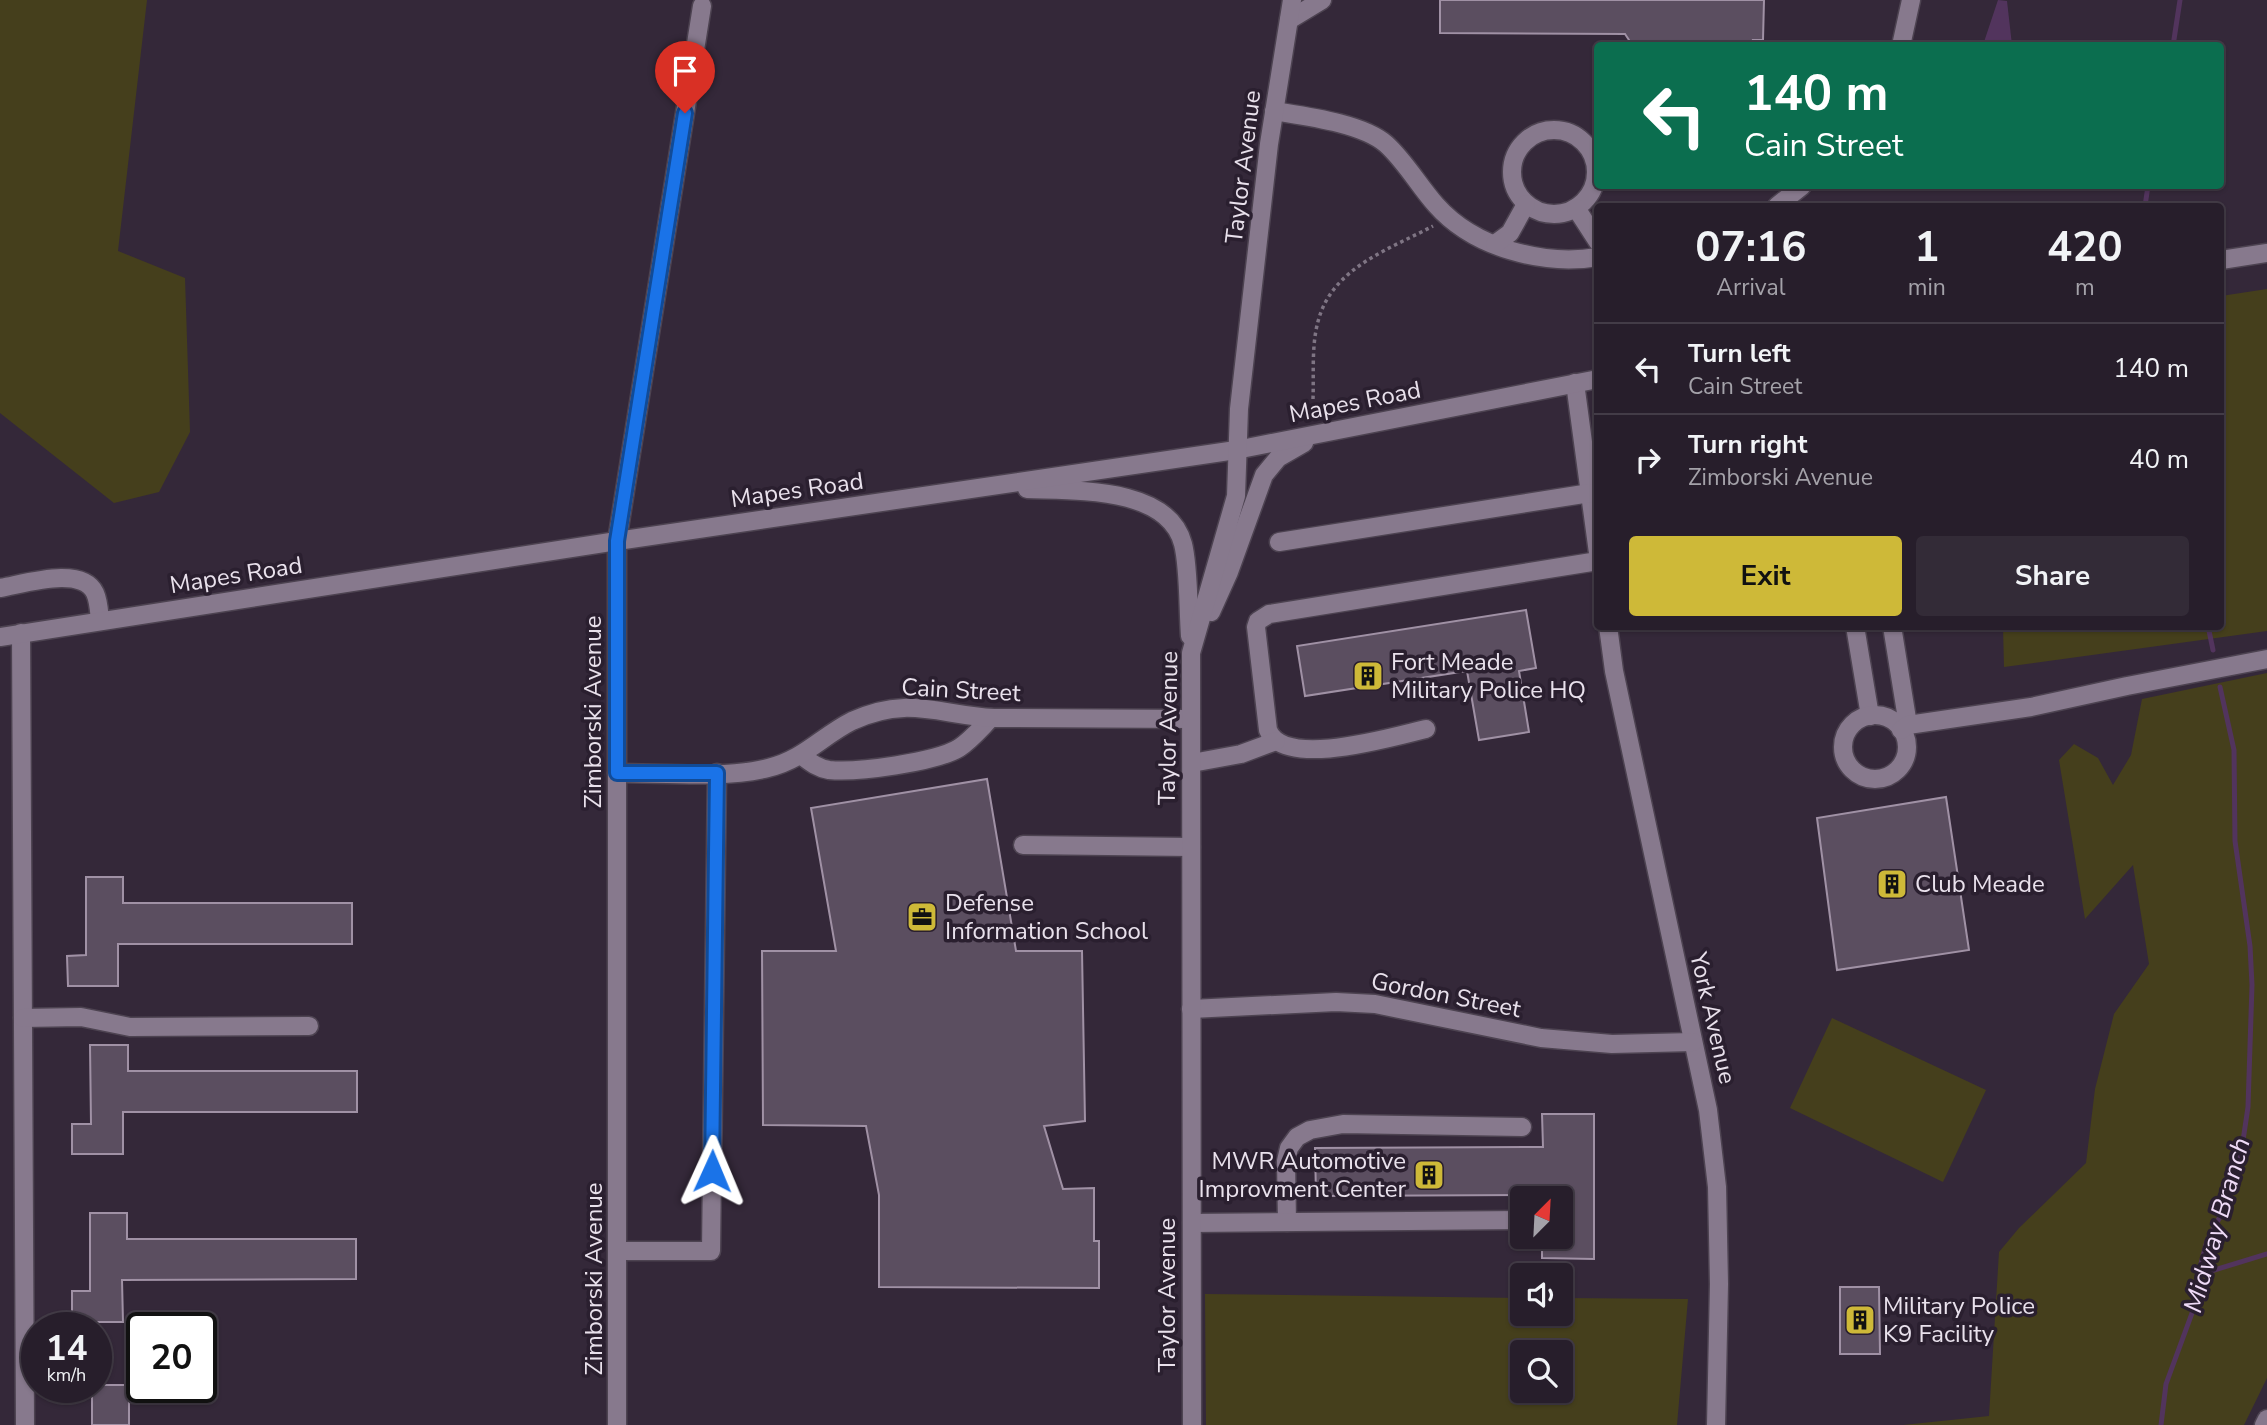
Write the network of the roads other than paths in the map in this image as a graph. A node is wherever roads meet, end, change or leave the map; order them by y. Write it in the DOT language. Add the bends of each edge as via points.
graph roads {
  1 [pos="1292,0"];
  2 [pos="1322,0"];
  3 [pos="1911,0"];
  4 [pos="702,6"];
  5 [pos="1289,20"];
  6 [pos="1902,42"];
  7 [pos="1274,111"];
  8 [pos="1594,157"];
  9 [pos="1594,186"];
  10 [pos="1798,189"];
  11 [pos="1781,203"];
  12 [pos="1526,204"];
  13 [pos="1576,208"];
  14 [pos="1594,236"];
  15 [pos="1494,244"];
  16 [pos="2267,253"];
  17 [pos="1594,257"];
  18 [pos="2224,260"];
  19 [pos="1594,380"];
  20 [pos="1575,383"];
  21 [pos="1318,434"];
  22 [pos="1237,450"];
  23 [pos="986,487"];
  24 [pos="1590,493"];
  25 [pos="1594,523"];
  26 [pos="617,541"];
  27 [pos="1279,542"];
  28 [pos="1594,562"];
  29 [pos="0,588"];
  30 [pos="100,621"];
  31 [pos="1609,630"];
  32 [pos="1856,630"];
  33 [pos="1893,630"];
  34 [pos="21,634"];
  35 [pos="0,637"];
  36 [pos="1191,653"];
  37 [pos="2267,659"];
  38 [pos="1870,716"];
  39 [pos="991,718"];
  40 [pos="1190,719"];
  41 [pos="1905,727"];
  42 [pos="1426,729"];
  43 [pos="1276,741"];
  44 [pos="801,755"];
  45 [pos="1192,763"];
  46 [pos="617,773"];
  47 [pos="717,773"];
  48 [pos="1023,845"];
  49 [pos="1191,847"];
  50 [pos="1191,1009"];
  51 [pos="23,1018"];
  52 [pos="309,1026"];
  53 [pos="1693,1042"];
  54 [pos="1521,1127"];
  55 [pos="1510,1220"];
  56 [pos="1287,1222"];
  57 [pos="1192,1223"];
  58 [pos="618,1251"];
  59 [pos="2267,1419"];
  60 [pos="25,1425"];
  61 [pos="617,1425"];
  62 [pos="1192,1425"];
  63 [pos="1716,1425"];
  64 [pos="2264,1425"];
  1 -- 5 [label="street, Taylor Avenue"];
  2 -- 5 [label="street"];
  3 -- 6 [label="street"];
  4 -- 26 [label="street, Zimborski Avenue"];
  5 -- 7 [label="street, Taylor Avenue"];
  7 -- 15 [label="street" via="1346,125 1384,142 1438,208"];
  7 -- 22 [label="street, Taylor Avenue"];
  8 -- 12 [label="street" via="1577,136 1552,129 1526,140 1512,165 1514,186"];
  9 -- 13 [label="street"];
  10 -- 11 [label="street"];
  12 -- 13 [label="street" via="1553,215"];
  12 -- 15 [label="street" via="1510,233"];
  13 -- 14 [label="street"];
  15 -- 17 [label="street" via="1547,259"];
  16 -- 18 [label="street"];
  19 -- 20 [label="street, Mapes Road"];
  20 -- 21 [label="street, Mapes Road"];
  20 -- 24 [label="street"];
  21 -- 22 [label="street, Mapes Road"];
  21 -- 36 [label="street" via="1278,458 1264,475 1229,572"];
  22 -- 23 [label="street, Mapes Road"];
  22 -- 36 [label="street, Taylor Avenue" via="1233,513"];
  23 -- 26 [label="street, Mapes Road"];
  23 -- 36 [label="street" via="1114,496 1160,510 1183,544"];
  24 -- 25 [label="street"];
  24 -- 27 [label="street"];
  26 -- 30 [label="street, Mapes Road"];
  26 -- 46 [label="street, Zimborski Avenue"];
  28 -- 43 [label="street" via="1261,617 1256,628 1268,730"];
  29 -- 30 [label="street" via="76,579 95,593"];
  30 -- 34 [label="street, Mapes Road"];
  31 -- 53 [label="street, York Avenue"];
  32 -- 38 [label="street"];
  33 -- 41 [label="street"];
  34 -- 35 [label="street, Mapes Road"];
  34 -- 51 [label="street"];
  36 -- 40 [label="street, Taylor Avenue"];
  37 -- 41 [label="street" via="2031,707"];
  38 -- 41 [label="street"];
  38 -- 41 [label="street" via="1853,723 1843,746 1851,769 1861,776 1874,779 1896,771 1907,748"];
  39 -- 40 [label="street, Cain Street"];
  39 -- 44 [label="street, Cain Street" via="930,708 880,711 851,722"];
  39 -- 44 [label="street" via="958,749 928,758 857,771 814,766"];
  40 -- 45 [label="street, Taylor Avenue"];
  42 -- 43 [label="street" via="1309,750"];
  43 -- 45 [label="street" via="1241,754"];
  44 -- 47 [label="street, Cain Street" via="768,768"];
  45 -- 49 [label="street, Taylor Avenue"];
  46 -- 47 [label="street, Cain Street"];
  46 -- 58 [label="street, Zimborski Avenue"];
  47 -- 58 [label="street" via="710,1251"];
  48 -- 49 [label="street"];
  49 -- 50 [label="street, Taylor Avenue"];
  50 -- 53 [label="street, Gordon Street" via="1336,1002 1541,1038 1612,1044"];
  50 -- 57 [label="street, Taylor Avenue"];
  51 -- 52 [label="street" via="81,1017 130,1027"];
  51 -- 60 [label="street"];
  53 -- 63 [label="street, York Avenue" via="1708,1110 1717,1187"];
  54 -- 56 [label="street" via="1343,1124 1310,1130 1289,1148"];
  55 -- 56 [label="street"];
  56 -- 57 [label="street"];
  57 -- 62 [label="street, Taylor Avenue"];
  58 -- 61 [label="street, Zimborski Avenue"];
  59 -- 64 [label="street"];
}
